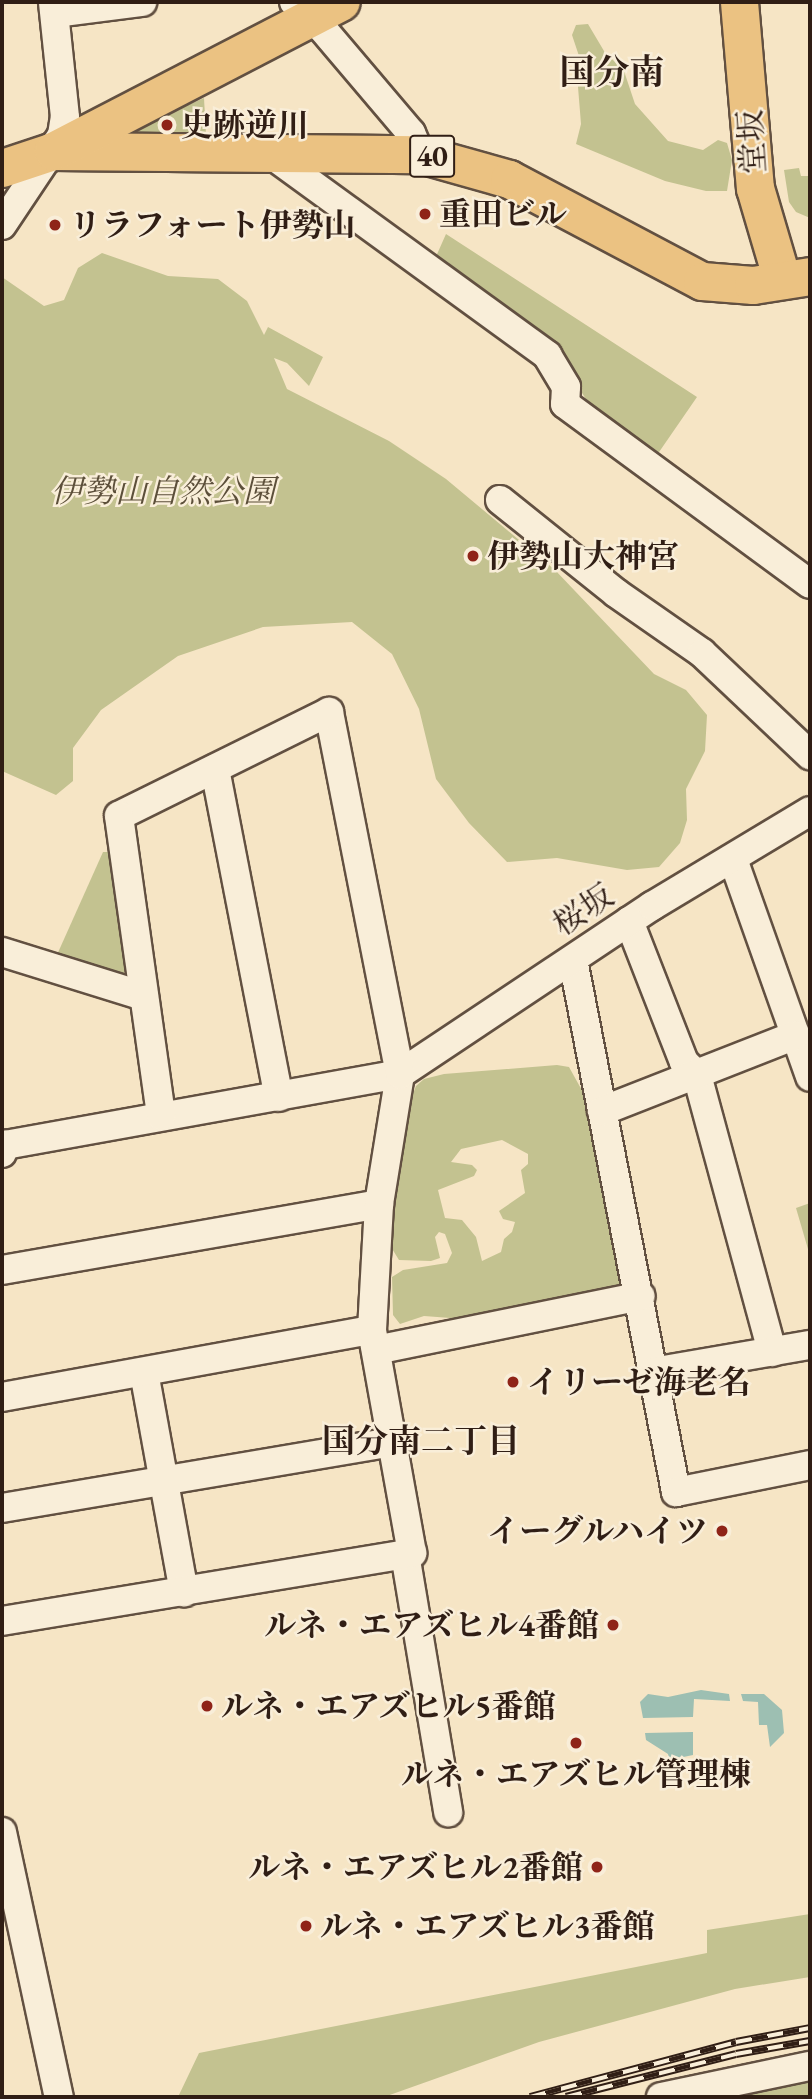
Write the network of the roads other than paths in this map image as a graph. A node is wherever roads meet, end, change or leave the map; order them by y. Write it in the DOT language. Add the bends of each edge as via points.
graph roads {
  1 [pos="142,2"];
  2 [pos="739,2"];
  3 [pos="316,7"];
  4 [pos="54,8"];
  5 [pos="70,140"];
  6 [pos="265,150"];
  7 [pos="420,154"];
  8 [pos="2,168"];
  9 [pos="2,225"];
  10 [pos="796,278"];
  11 [pos="500,500"];
  12 [pos="810,584"];
  13 [pos="810,755"];
  14 [pos="215,769"];
  15 [pos="810,811"];
  16 [pos="733,859"];
  17 [pos="629,921"];
  18 [pos="2,952"];
  19 [pos="573,960"];
  20 [pos="143,996"];
  21 [pos="796,1035"];
  22 [pos="400,1074"];
  23 [pos="697,1075"];
  24 [pos="810,1076"];
  25 [pos="279,1097"];
  26 [pos="602,1111"];
  27 [pos="161,1116"];
  28 [pos="2,1153"];
  29 [pos="379,1204"];
  30 [pos="2,1270"];
  31 [pos="641,1296"];
  32 [pos="374,1340"];
  33 [pos="810,1345"];
  34 [pos="772,1352"];
  35 [pos="144,1372"];
  36 [pos="653,1372"];
  37 [pos="2,1397"];
  38 [pos="391,1442"];
  39 [pos="810,1465"];
  40 [pos="164,1480"];
  41 [pos="2,1508"];
  42 [pos="405,1554"];
  43 [pos="184,1592"];
  44 [pos="2,1621"];
  45 [pos="448,1812"];
  46 [pos="2,1834"];
  47 [pos="810,2066"];
  48 [pos="59,2097"];
  49 [pos="661,2097"];
  1 -- 4 [label="street"];
  2 -- 10 [label="main road, 堂坂" via="755,188"];
  3 -- 5 [label="main road, 40"];
  3 -- 7 [label="street" via="411,133"];
  4 -- 5 [label="street"];
  5 -- 6 [label="main road, 40"];
  5 -- 8 [label="main road, 40"];
  5 -- 9 [label="street"];
  6 -- 7 [label="main road, 40"];
  6 -- 12 [label="street" via="547,355 566,387 565,404"];
  7 -- 10 [label="main road, 40" via="509,179 702,281 728,286"];
  11 -- 13 [label="street" via="616,593 702,653"];
  14 -- 20 [label="street" via="119,816"];
  14 -- 22 [label="street" via="329,712"];
  14 -- 25 [label="street"];
  15 -- 16 [label="street, 桜坂"];
  16 -- 17 [label="street, 桜坂"];
  16 -- 21 [label="street"];
  17 -- 19 [label="street, 桜坂"];
  17 -- 23 [label="street" via="684,1062"];
  18 -- 20 [label="street"];
  19 -- 22 [label="street, 桜坂"];
  19 -- 26 [label="street"];
  20 -- 27 [label="street"];
  21 -- 23 [label="street"];
  21 -- 24 [label="street"];
  22 -- 25 [label="street"];
  22 -- 29 [label="street"];
  23 -- 26 [label="street"];
  23 -- 34 [label="street"];
  25 -- 27 [label="street"];
  26 -- 31 [label="street"];
  27 -- 28 [label="street" via="5,1145"];
  29 -- 30 [label="street"];
  29 -- 32 [label="street"];
  31 -- 32 [label="street"];
  31 -- 36 [label="street"];
  32 -- 35 [label="street"];
  32 -- 38 [label="street"];
  33 -- 34 [label="street"];
  34 -- 36 [label="street"];
  35 -- 37 [label="street"];
  35 -- 40 [label="street"];
  36 -- 39 [label="street" via="676,1492"];
  38 -- 40 [label="street"];
  38 -- 42 [label="street" via="412,1553"];
  40 -- 41 [label="street"];
  40 -- 43 [label="street"];
  42 -- 43 [label="street"];
  42 -- 45 [label="street"];
  43 -- 44 [label="street"];
  46 -- 48 [label="street"];
  47 -- 49 [label="street"];
}
